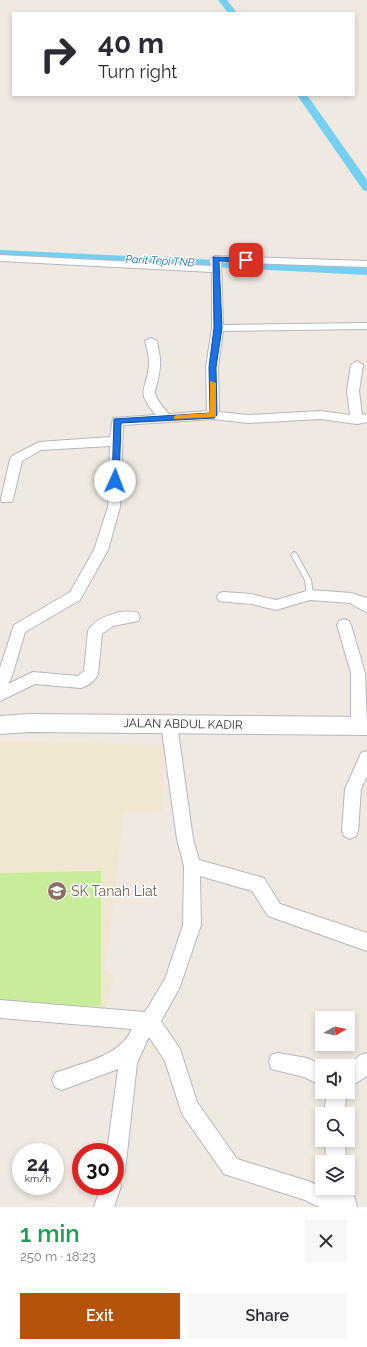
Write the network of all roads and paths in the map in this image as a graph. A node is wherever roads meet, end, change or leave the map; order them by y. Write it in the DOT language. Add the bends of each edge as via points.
graph roads {
  1 [pos="0,258"];
  2 [pos="216,264"];
  3 [pos="367,264"];
  4 [pos="367,326"];
  5 [pos="218,328"];
  6 [pos="151,341"];
  7 [pos="357,365"];
  8 [pos="214,415"];
  9 [pos="166,418"];
  10 [pos="362,419"];
  11 [pos="116,441"];
  12 [pos="7,499"];
  13 [pos="294,555"];
  14 [pos="310,594"];
  15 [pos="224,597"];
  16 [pos="367,608"];
  17 [pos="133,617"];
  18 [pos="344,624"];
  19 [pos="0,683"];
  20 [pos="0,695"];
  21 [pos="169,724"];
  22 [pos="0,725"];
  23 [pos="363,726"];
  24 [pos="367,758"];
  25 [pos="350,831"];
  26 [pos="192,866"];
  27 [pos="367,942"];
  28 [pos="0,1009"];
  29 [pos="150,1022"];
  30 [pos="132,1047"];
  31 [pos="278,1062"];
  32 [pos="367,1062"];
  33 [pos="315,1072"];
  34 [pos="355,1073"];
  35 [pos="62,1080"];
  36 [pos="118,1143"];
  37 [pos="108,1195"];
  38 [pos="345,1200"];
  39 [pos="104,1207"];
  1 -- 2 [label="street" via="129,264"];
  2 -- 3 [label="street"];
  2 -- 5 [label="street"];
  4 -- 5 [label="street"];
  5 -- 8 [label="street" via="212,367"];
  6 -- 9 [label="street" via="155,365 148,393 151,401"];
  7 -- 10 [label="street" via="353,391"];
  8 -- 9 [label="street"];
  8 -- 10 [label="street" via="248,419 320,415"];
  9 -- 11 [label="street" via="117,421"];
  11 -- 12 [label="street" via="46,445 30,450 16,458"];
  11 -- 19 [label="street" via="114,507 101,550 75,596 19,629 5,676"];
  13 -- 14 [label="lane" via="308,580"];
  14 -- 15 [label="street" via="276,605 251,599"];
  14 -- 16 [label="street" via="351,598 362,602"];
  17 -- 20 [label="street" via="109,621 95,631 91,674 81,682 32,678"];
  18 -- 23 [label="street" via="358,673"];
  21 -- 22 [label="main road, JALAN ABDUL KADIR"];
  21 -- 23 [label="main road, JALAN ABDUL KADIR"];
  21 -- 26 [label="street" via="185,839"];
  24 -- 25 [label="street" via="354,789"];
  26 -- 27 [label="street" via="258,884 274,910"];
  26 -- 29 [label="street" via="192,925 173,983"];
  28 -- 29 [label="street"];
  29 -- 30 [label="street"];
  29 -- 38 [label="street" via="173,1056 189,1107 231,1167 308,1191 337,1205"];
  30 -- 35 [label="street" via="108,1064"];
  30 -- 36 [label="street"];
  31 -- 33 [label="street"];
  32 -- 34 [label="street"];
  37 -- 39 [label="street"];
}
